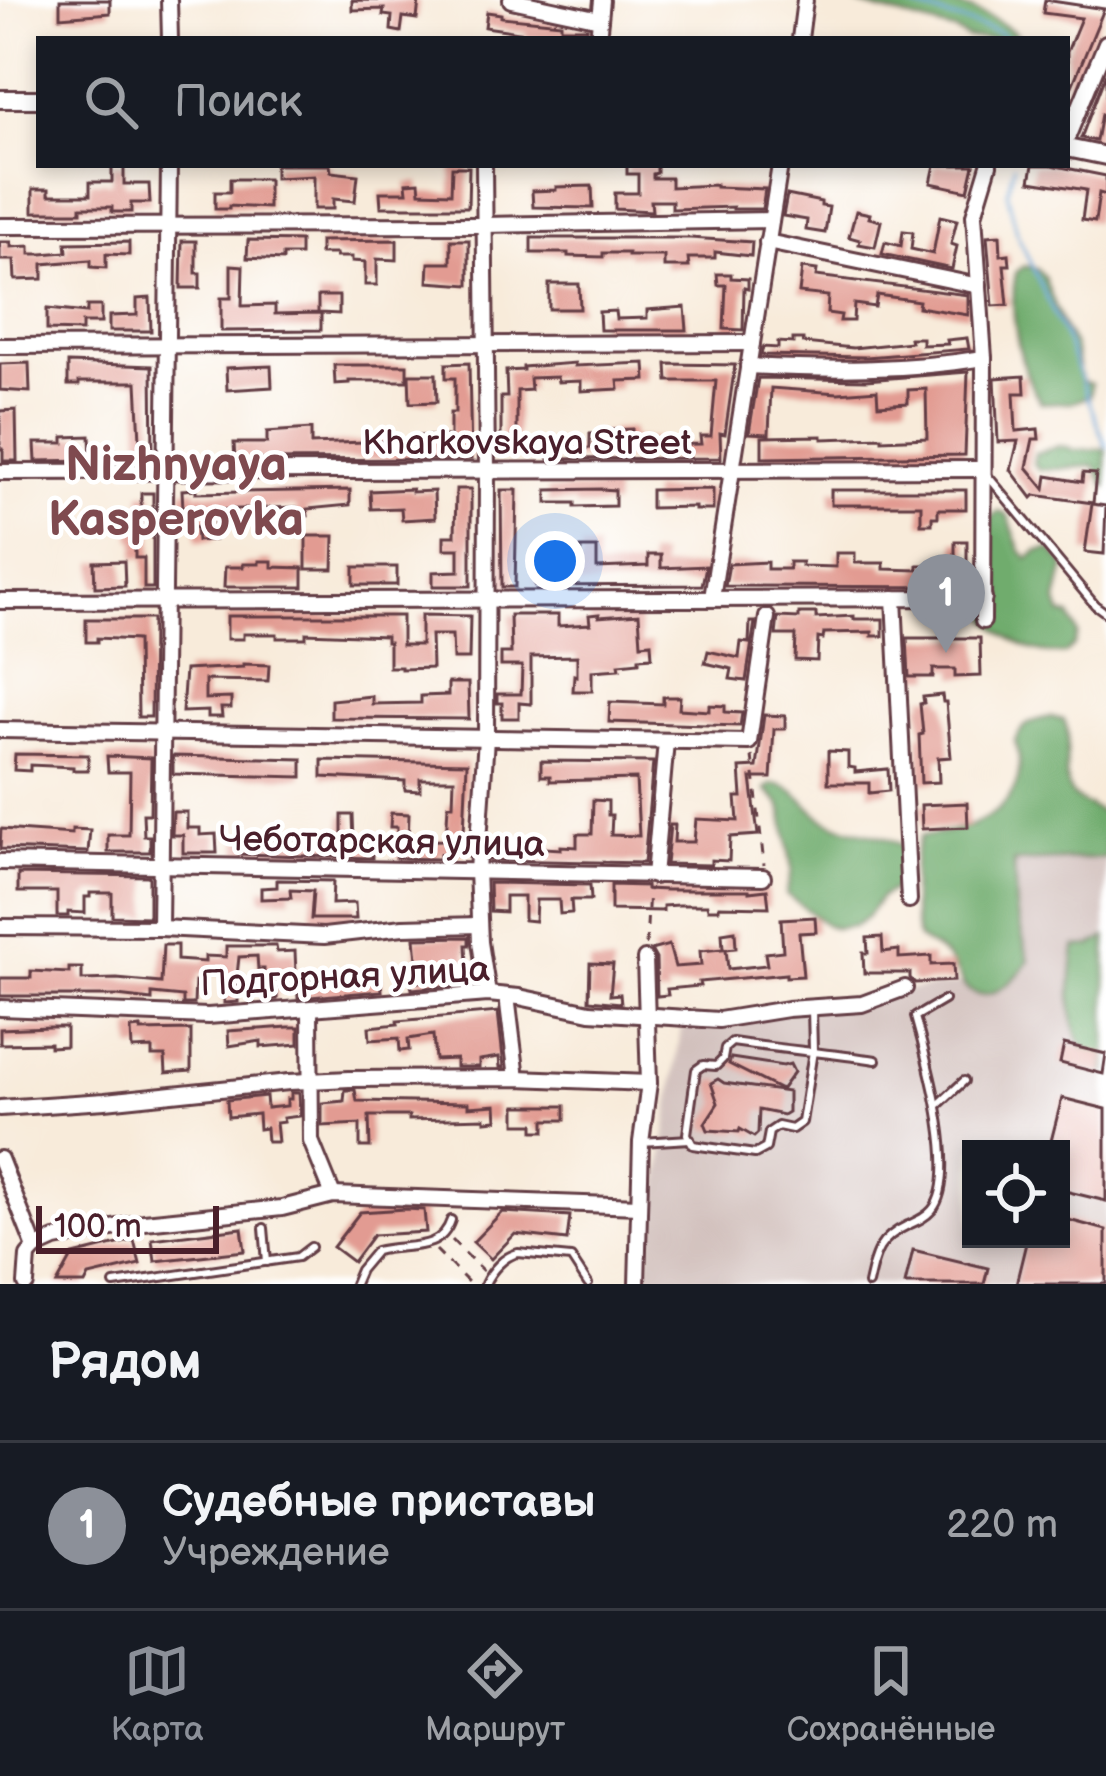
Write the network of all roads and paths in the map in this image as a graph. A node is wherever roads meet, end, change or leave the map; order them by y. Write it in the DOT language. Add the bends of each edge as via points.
graph roads {
  1 [pos="170,0"];
  2 [pos="512,0"];
  3 [pos="602,0"];
  4 [pos="806,0"];
  5 [pos="600,19"];
  6 [pos="170,36"];
  7 [pos="598,36"];
  8 [pos="800,36"];
  9 [pos="1106,43"];
  10 [pos="0,99"];
  11 [pos="36,99"];
  12 [pos="1070,131"];
  13 [pos="1070,149"];
  14 [pos="1106,155"];
  15 [pos="169,168"];
  16 [pos="484,168"];
  17 [pos="780,168"];
  18 [pos="987,168"];
  19 [pos="771,220"];
  20 [pos="485,225"];
  21 [pos="0,226"];
  22 [pos="167,226"];
  23 [pos="767,242"];
  24 [pos="979,286"];
  25 [pos="752,343"];
  26 [pos="486,344"];
  27 [pos="166,345"];
  28 [pos="0,346"];
  29 [pos="984,358"];
  30 [pos="748,366"];
  31 [pos="982,469"];
  32 [pos="732,470"];
  33 [pos="487,471"];
  34 [pos="0,472"];
  35 [pos="164,472"];
  36 [pos="712,598"];
  37 [pos="894,598"];
  38 [pos="983,598"];
  39 [pos="486,599"];
  40 [pos="163,600"];
  41 [pos="0,601"];
  42 [pos="1106,613"];
  43 [pos="767,617"];
  44 [pos="983,621"];
  45 [pos="0,730"];
  46 [pos="161,732"];
  47 [pos="486,738"];
  48 [pos="666,741"];
  49 [pos="749,742"];
  50 [pos="0,862"];
  51 [pos="159,866"];
  52 [pos="477,871"];
  53 [pos="654,876"];
  54 [pos="764,877"];
  55 [pos="909,900"];
  56 [pos="479,926"];
  57 [pos="0,927"];
  58 [pos="160,928"];
  59 [pos="644,959"];
  60 [pos="905,988"];
  61 [pos="488,994"];
  62 [pos="507,996"];
  63 [pos="944,1000"];
  64 [pos="812,1007"];
  65 [pos="0,1008"];
  66 [pos="310,1010"];
  67 [pos="647,1015"];
  68 [pos="813,1051"];
  69 [pos="876,1060"];
  70 [pos="517,1078"];
  71 [pos="310,1081"];
  72 [pos="964,1082"];
  73 [pos="649,1084"];
  74 [pos="939,1105"];
  75 [pos="0,1108"];
  76 [pos="690,1139"];
  77 [pos="641,1142"];
  78 [pos="0,1159"];
  79 [pos="333,1196"];
  80 [pos="639,1206"];
  81 [pos="451,1220"];
  82 [pos="264,1228"];
  83 [pos="446,1234"];
  84 [pos="430,1245"];
  85 [pos="311,1247"];
  86 [pos="35,1248"];
  87 [pos="267,1262"];
  88 [pos="200,1272"];
  89 [pos="486,1280"];
  90 [pos="142,1282"];
  91 [pos="26,1284"];
  92 [pos="114,1284"];
  93 [pos="202,1284"];
  94 [pos="354,1284"];
  95 [pos="470,1284"];
  96 [pos="588,1284"];
  97 [pos="637,1284"];
  98 [pos="868,1284"];
  1 -- 6 [label="street"];
  2 -- 5 [label="street"];
  3 -- 5 [label="street"];
  4 -- 8 [label="street"];
  5 -- 7 [label="street"];
  9 -- 12 [label="street"];
  10 -- 11 [label="street"];
  13 -- 14 [label="street"];
  15 -- 22 [label="street"];
  16 -- 20 [label="street"];
  17 -- 19 [label="street"];
  18 -- 24 [label="street" via="974,215"];
  19 -- 20 [label="street"];
  19 -- 23 [label="street"];
  20 -- 22 [label="street"];
  20 -- 26 [label="street"];
  21 -- 22 [label="street"];
  22 -- 27 [label="street"];
  23 -- 24 [label="street"];
  23 -- 25 [label="street"];
  24 -- 29 [label="street"];
  25 -- 26 [label="street"];
  25 -- 30 [label="street"];
  26 -- 27 [label="street"];
  26 -- 33 [label="street"];
  27 -- 28 [label="street"];
  27 -- 35 [label="street"];
  29 -- 30 [label="street" via="831,370"];
  29 -- 31 [label="street"];
  30 -- 32 [label="street"];
  31 -- 32 [label="street, Kharkovskaya Street"];
  31 -- 38 [label="street"];
  31 -- 42 [label="lane"];
  32 -- 33 [label="street, Kharkovskaya Street"];
  32 -- 36 [label="street"];
  33 -- 35 [label="street, Kharkovskaya Street"];
  33 -- 39 [label="street"];
  34 -- 35 [label="street, Kharkovskaya Street"];
  35 -- 40 [label="street"];
  36 -- 37 [label="street"];
  36 -- 39 [label="street"];
  37 -- 38 [label="street"];
  37 -- 55 [label="street"];
  38 -- 44 [label="street"];
  39 -- 40 [label="street"];
  39 -- 47 [label="street"];
  40 -- 41 [label="street"];
  40 -- 46 [label="street"];
  43 -- 49 [label="street"];
  45 -- 46 [label="street"];
  46 -- 47 [label="street"];
  46 -- 51 [label="street"];
  47 -- 48 [label="street"];
  47 -- 52 [label="street"];
  48 -- 49 [label="street"];
  48 -- 53 [label="street"];
  49 -- 54 [label="path"];
  50 -- 51 [label="street, Чеботарская улица"];
  51 -- 52 [label="street, Чеботарская улица"];
  51 -- 58 [label="street"];
  52 -- 53 [label="street, Чеботарская улица"];
  52 -- 56 [label="street"];
  53 -- 54 [label="street, Чеботарская улица"];
  53 -- 59 [label="path"];
  56 -- 58 [label="street" via="324,936"];
  56 -- 61 [label="street"];
  57 -- 58 [label="street"];
  59 -- 67 [label="street"];
  60 -- 64 [label="street, Подгорная улица" via="862,1004"];
  61 -- 62 [label="street, Подгорная улица"];
  61 -- 66 [label="street, Подгорная улица"];
  62 -- 67 [label="street, Подгорная улица"];
  62 -- 70 [label="street"];
  63 -- 74 [label="lane" via="915,1017"];
  64 -- 67 [label="street, Подгорная улица" via="719,1020"];
  64 -- 68 [label="lane"];
  65 -- 66 [label="street, Подгорная улица" via="208,1016"];
  66 -- 71 [label="street"];
  67 -- 73 [label="street"];
  68 -- 69 [label="lane"];
  68 -- 76 [label="lane" via="732,1042 716,1066 696,1070"];
  68 -- 76 [label="lane" via="802,1122 769,1132 766,1148 755,1154"];
  70 -- 71 [label="street"];
  70 -- 73 [label="street"];
  71 -- 75 [label="street"];
  71 -- 79 [label="street" via="311,1141"];
  72 -- 74 [label="lane"];
  73 -- 77 [label="street"];
  74 -- 98 [label="lane" via="937,1203 883,1241"];
  76 -- 77 [label="lane"];
  77 -- 80 [label="street"];
  78 -- 86 [label="street"];
  79 -- 80 [label="street"];
  79 -- 86 [label="street" via="144,1222"];
  80 -- 97 [label="street"];
  81 -- 83 [label="lane"];
  82 -- 87 [label="lane"];
  83 -- 84 [label="lane"];
  83 -- 89 [label="path"];
  84 -- 94 [label="lane" via="376,1251"];
  84 -- 95 [label="path"];
  85 -- 87 [label="lane"];
  86 -- 91 [label="street"];
  87 -- 88 [label="lane"];
  88 -- 90 [label="lane"];
  88 -- 93 [label="lane"];
  89 -- 96 [label="lane" via="518,1253 572,1258"];
  90 -- 92 [label="lane"];
}
